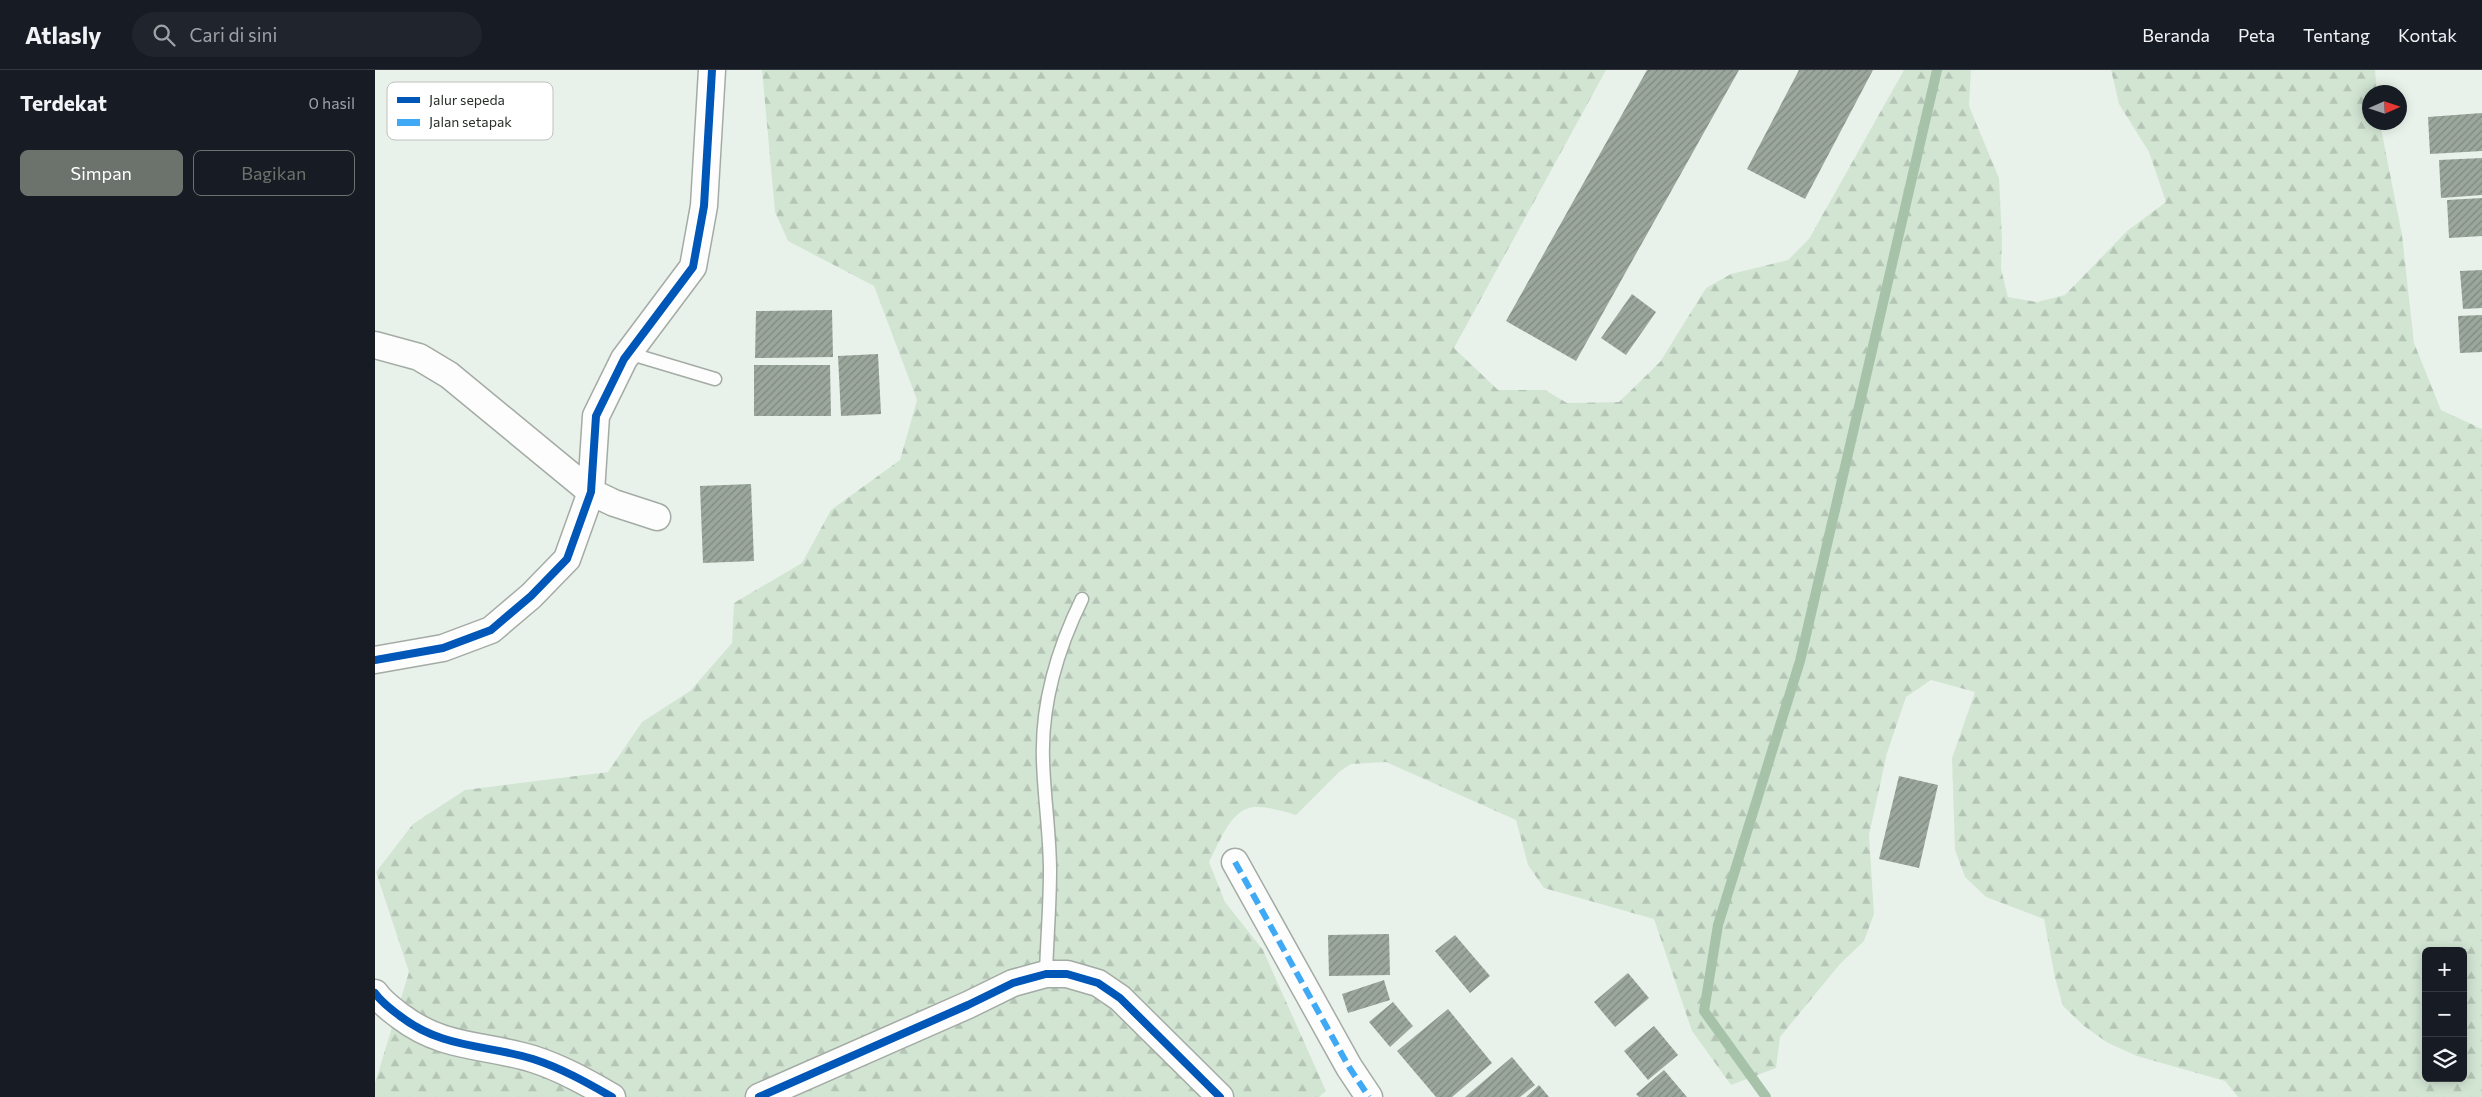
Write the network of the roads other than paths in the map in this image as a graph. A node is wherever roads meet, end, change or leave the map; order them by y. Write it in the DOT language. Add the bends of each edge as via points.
graph roads {
  1 [pos="712,70"];
  2 [pos="375,345"];
  3 [pos="628,353"];
  4 [pos="715,379"];
  5 [pos="591,492"];
  6 [pos="657,517"];
  7 [pos="1082,599"];
  8 [pos="375,660"];
  9 [pos="1235,862"];
  10 [pos="1046,974"];
  11 [pos="375,994"];
  12 [pos="611,1097"];
  13 [pos="759,1097"];
  14 [pos="1220,1097"];
  15 [pos="1369,1097"];
  1 -- 3 [label="street" via="704,206 693,267"];
  2 -- 5 [label="street" via="419,357 449,375"];
  3 -- 4 [label="lane"];
  3 -- 5 [label="street" via="596,416"];
  5 -- 6 [label="street"];
  5 -- 8 [label="street" via="567,559 491,630 443,648"];
  7 -- 10 [label="lane" via="1057,655 1046,714 1043,758 1050,870"];
  9 -- 15 [label="street" via="1349,1067"];
  10 -- 13 [label="street" via="1013,983"];
  10 -- 14 [label="street" via="1067,974 1098,983 1120,998"];
  11 -- 12 [label="street" via="418,1030 445,1041 483,1047 567,1071"];
}
